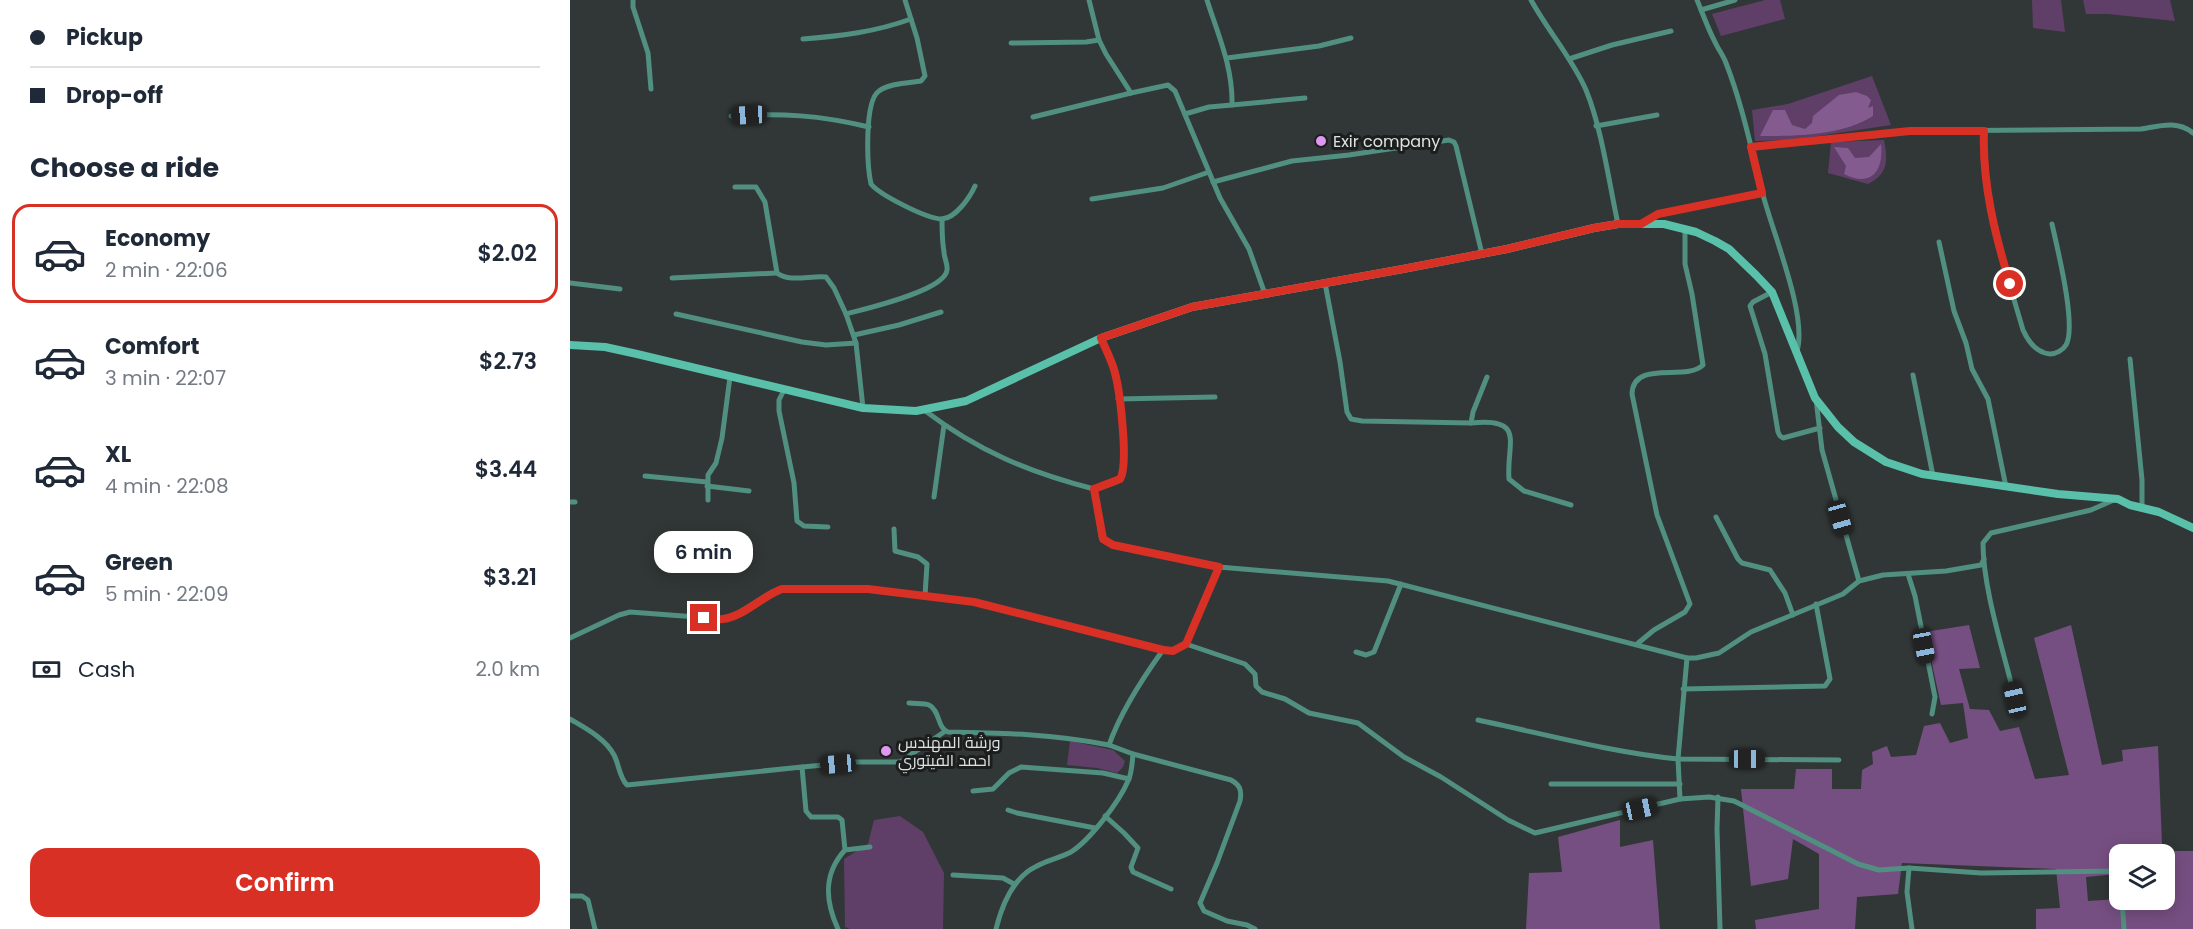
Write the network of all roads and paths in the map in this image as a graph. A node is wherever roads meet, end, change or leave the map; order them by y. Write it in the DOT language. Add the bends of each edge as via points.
graph roads {
  1 [pos="633,0"];
  2 [pos="904,0"];
  3 [pos="1089,0"];
  4 [pos="1206,0"];
  5 [pos="1532,0"];
  6 [pos="1697,0"];
  7 [pos="1735,0"];
  8 [pos="1701,10"];
  9 [pos="911,19"];
  10 [pos="1671,31"];
  11 [pos="1351,38"];
  12 [pos="804,39"];
  13 [pos="1099,40"];
  14 [pos="1011,43"];
  15 [pos="1227,58"];
  16 [pos="1569,60"];
  17 [pos="651,89"];
  18 [pos="1131,93"];
  19 [pos="1305,98"];
  20 [pos="1232,105"];
  21 [pos="1185,114"];
  22 [pos="1657,114"];
  23 [pos="731,116"];
  24 [pos="1033,117"];
  25 [pos="1596,126"];
  26 [pos="868,128"];
  27 [pos="1984,131"];
  28 [pos="2193,133"];
  29 [pos="1751,147"];
  30 [pos="1209,172"];
  31 [pos="1213,182"];
  32 [pos="975,186"];
  33 [pos="735,187"];
  34 [pos="1762,193"];
  35 [pos="1092,199"];
  36 [pos="942,219"];
  37 [pos="1618,224"];
  38 [pos="1641,224"];
  39 [pos="2052,224"];
  40 [pos="1685,228"];
  41 [pos="1939,242"];
  42 [pos="1482,254"];
  43 [pos="777,273"];
  44 [pos="672,278"];
  45 [pos="570,283"];
  46 [pos="1325,283"];
  47 [pos="620,289"];
  48 [pos="1772,292"];
  49 [pos="1265,294"];
  50 [pos="941,312"];
  51 [pos="676,314"];
  52 [pos="846,314"];
  53 [pos="854,335"];
  54 [pos="1101,338"];
  55 [pos="856,343"];
  56 [pos="570,345"];
  57 [pos="1797,351"];
  58 [pos="2130,359"];
  59 [pos="1913,375"];
  60 [pos="730,376"];
  61 [pos="1487,377"];
  62 [pos="784,390"];
  63 [pos="1215,397"];
  64 [pos="1815,398"];
  65 [pos="1118,399"];
  66 [pos="862,408"];
  67 [pos="924,410"];
  68 [pos="1471,423"];
  69 [pos="944,425"];
  70 [pos="1820,428"];
  71 [pos="645,476"];
  72 [pos="1933,476"];
  73 [pos="708,484"];
  74 [pos="2006,487"];
  75 [pos="1094,489"];
  76 [pos="749,491"];
  77 [pos="934,497"];
  78 [pos="2118,499"];
  79 [pos="708,500"];
  80 [pos="1571,505"];
  81 [pos="2142,508"];
  82 [pos="1716,517"];
  83 [pos="828,527"];
  84 [pos="2193,528"];
  85 [pos="894,529"];
  86 [pos="1983,559"];
  87 [pos="1219,567"];
  88 [pos="1908,574"];
  89 [pos="1859,581"];
  90 [pos="1401,584"];
  91 [pos="925,596"];
  92 [pos="1816,604"];
  93 [pos="1793,615"];
  94 [pos="570,638"];
  95 [pos="1186,644"];
  96 [pos="1637,644"];
  97 [pos="1163,650"];
  98 [pos="1356,652"];
  99 [pos="1687,658"];
  100 [pos="1683,689"];
  101 [pos="2015,699"];
  102 [pos="909,703"];
  103 [pos="1932,714"];
  104 [pos="570,719"];
  105 [pos="1478,720"];
  106 [pos="944,732"];
  107 [pos="1109,745"];
  108 [pos="1133,754"];
  109 [pos="1678,759"];
  110 [pos="1839,760"];
  111 [pos="802,767"];
  112 [pos="1129,779"];
  113 [pos="1551,784"];
  114 [pos="1680,784"];
  115 [pos="973,791"];
  116 [pos="1718,797"];
  117 [pos="1680,799"];
  118 [pos="1008,810"];
  119 [pos="1106,816"];
  120 [pos="1095,828"];
  121 [pos="870,847"];
  122 [pos="845,850"];
  123 [pos="1909,868"];
  124 [pos="2109,871"];
  125 [pos="952,875"];
  126 [pos="1014,884"];
  127 [pos="1171,889"];
  128 [pos="570,896"];
  129 [pos="2123,910"];
  130 [pos="595,929"];
  131 [pos="838,929"];
  132 [pos="996,929"];
  133 [pos="1256,929"];
  134 [pos="1720,929"];
  135 [pos="1912,929"];
  136 [pos="2124,929"];
  1 -- 17 [label="street" via="648,54"];
  2 -- 9 [label="street"];
  3 -- 13 [label="street"];
  4 -- 15 [label="street"];
  5 -- 16 [label="street"];
  6 -- 8 [label="street"];
  7 -- 8 [label="street"];
  8 -- 29 [label="street" via="1725,60"];
  9 -- 12 [label="street" via="850,36"];
  9 -- 26 [label="street" via="924,79 880,90 874,96"];
  10 -- 16 [label="street"];
  11 -- 15 [label="street"];
  13 -- 14 [label="street"];
  13 -- 18 [label="street"];
  15 -- 20 [label="street"];
  16 -- 25 [label="street" via="1586,91"];
  18 -- 21 [label="street" via="1168,85 1175,91"];
  18 -- 24 [label="street"];
  19 -- 20 [label="street"];
  20 -- 21 [label="street" via="1209,106"];
  21 -- 30 [label="street"];
  22 -- 25 [label="street"];
  23 -- 26 [label="street" via="791,114"];
  25 -- 37 [label="street"];
  26 -- 36 [label="street" via="869,177 875,189"];
  27 -- 28 [label="street" via="2141,129 2172,124 2182,125"];
  27 -- 29 [label="street" via="1910,131"];
  27 -- 39 [label="street" via="1991,212 2023,330 2029,342 2049,354 2059,351 2068,337 2064,282"];
  29 -- 34 [label="street"];
  30 -- 31 [label="street"];
  30 -- 35 [label="street" via="1163,188"];
  31 -- 42 [label="street" via="1292,161 1449,140 1456,146"];
  31 -- 49 [label="street" via="1249,249"];
  32 -- 36 [label="street" via="960,207"];
  33 -- 43 [label="street" via="756,187 762,194"];
  34 -- 38 [label="street" via="1658,214"];
  34 -- 57 [label="street" via="1794,302 1800,342"];
  36 -- 52 [label="street" via="947,269 942,278 908,296"];
  37 -- 38 [label="main road"];
  37 -- 42 [label="main road"];
  38 -- 40 [label="main road"];
  40 -- 48 [label="main road" via="1729,249"];
  40 -- 96 [label="street" via="1685,264 1703,366 1692,372 1638,378 1632,385 1632,394 1657,515 1690,604 1685,612"];
  41 -- 74 [label="street" via="1972,369 1988,399"];
  42 -- 46 [label="main road"];
  43 -- 44 [label="street"];
  43 -- 52 [label="street" via="784,277 826,277"];
  45 -- 47 [label="street"];
  46 -- 49 [label="main road"];
  46 -- 68 [label="street" via="1349,417 1362,421"];
  48 -- 57 [label="main road"];
  48 -- 70 [label="street" via="1750,306 1765,354 1778,432 1783,438"];
  49 -- 54 [label="main road" via="1192,307"];
  50 -- 53 [label="street"];
  51 -- 55 [label="street" via="802,342"];
  52 -- 53 [label="street"];
  53 -- 55 [label="street"];
  54 -- 65 [label="street" via="1115,374"];
  54 -- 67 [label="main road" via="983,394"];
  55 -- 66 [label="street"];
  56 -- 60 [label="main road" via="605,347"];
  57 -- 64 [label="main road"];
  58 -- 81 [label="street"];
  59 -- 72 [label="street"];
  60 -- 62 [label="main road"];
  60 -- 73 [label="street" via="722,438"];
  61 -- 68 [label="street"];
  62 -- 66 [label="main road"];
  62 -- 83 [label="street" via="779,411 794,483 797,521 804,526"];
  63 -- 65 [label="street"];
  64 -- 70 [label="street"];
  64 -- 72 [label="main road" via="1838,427 1866,451 1902,469"];
  65 -- 75 [label="street" via="1122,475 1115,482"];
  66 -- 67 [label="main road"];
  67 -- 69 [label="street"];
  68 -- 80 [label="street" via="1498,423 1510,434 1509,479 1513,484"];
  69 -- 75 [label="street" via="1012,463"];
  69 -- 77 [label="street"];
  70 -- 89 [label="street" via="1822,450"];
  71 -- 73 [label="street"];
  72 -- 74 [label="main road"];
  73 -- 76 [label="street"];
  73 -- 79 [label="street"];
  74 -- 78 [label="main road"];
  75 -- 87 [label="street" via="1101,536 1107,542"];
  78 -- 81 [label="main road"];
  78 -- 86 [label="street" via="2091,510 1991,533 1983,543"];
  81 -- 84 [label="main road"];
  82 -- 93 [label="street" via="1742,563 1770,570"];
  85 -- 91 [label="street" via="895,551 918,557 927,564"];
  86 -- 88 [label="street" via="1981,565"];
  86 -- 101 [label="street"];
  87 -- 90 [label="street"];
  87 -- 95 [label="street"];
  88 -- 89 [label="street"];
  88 -- 103 [label="street" via="1935,697"];
  89 -- 92 [label="street" via="1843,594"];
  90 -- 96 [label="street"];
  90 -- 98 [label="street" via="1374,652"];
  91 -- 94 [label="street" via="868,589 782,589 723,619 630,612"];
  91 -- 97 [label="street" via="974,602"];
  92 -- 93 [label="street"];
  92 -- 100 [label="street" via="1830,680 1825,686"];
  93 -- 99 [label="street" via="1751,632 1719,653"];
  95 -- 97 [label="street" via="1173,651"];
  95 -- 117 [label="street" via="1245,664 1255,674 1256,686 1262,692 1309,712 1358,723 1404,757 1535,833"];
  96 -- 99 [label="street"];
  97 -- 107 [label="street" via="1132,697"];
  99 -- 100 [label="street"];
  100 -- 109 [label="street"];
  102 -- 106 [label="street" via="932,707"];
  104 -- 111 [label="street" via="612,751 627,785"];
  105 -- 109 [label="street" via="1611,750"];
  106 -- 107 [label="street" via="1017,733"];
  106 -- 111 [label="street" via="900,762"];
  107 -- 108 [label="street"];
  108 -- 112 [label="street"];
  108 -- 133 [label="street" via="1231,780 1240,787 1240,801 1200,903 1204,911"];
  109 -- 110 [label="street"];
  109 -- 114 [label="street"];
  111 -- 122 [label="street" via="806,811 811,817 842,820"];
  112 -- 115 [label="street" via="1021,767 1009,772 993,789"];
  112 -- 119 [label="street"];
  113 -- 114 [label="street"];
  114 -- 117 [label="street"];
  116 -- 117 [label="street"];
  116 -- 123 [label="street" via="1747,806 1858,864 1880,870"];
  116 -- 134 [label="street"];
  118 -- 120 [label="street"];
  119 -- 120 [label="street"];
  119 -- 127 [label="street" via="1138,848 1133,872"];
  120 -- 126 [label="street" via="1070,852 1035,866"];
  121 -- 122 [label="street"];
  122 -- 131 [label="street" via="830,871 827,885"];
  123 -- 124 [label="street" via="1981,873"];
  123 -- 135 [label="street" via="1907,892"];
  125 -- 126 [label="street" via="1003,878"];
  126 -- 132 [label="street"];
  128 -- 130 [label="street" via="588,900"];
  129 -- 136 [label="street"];
}
